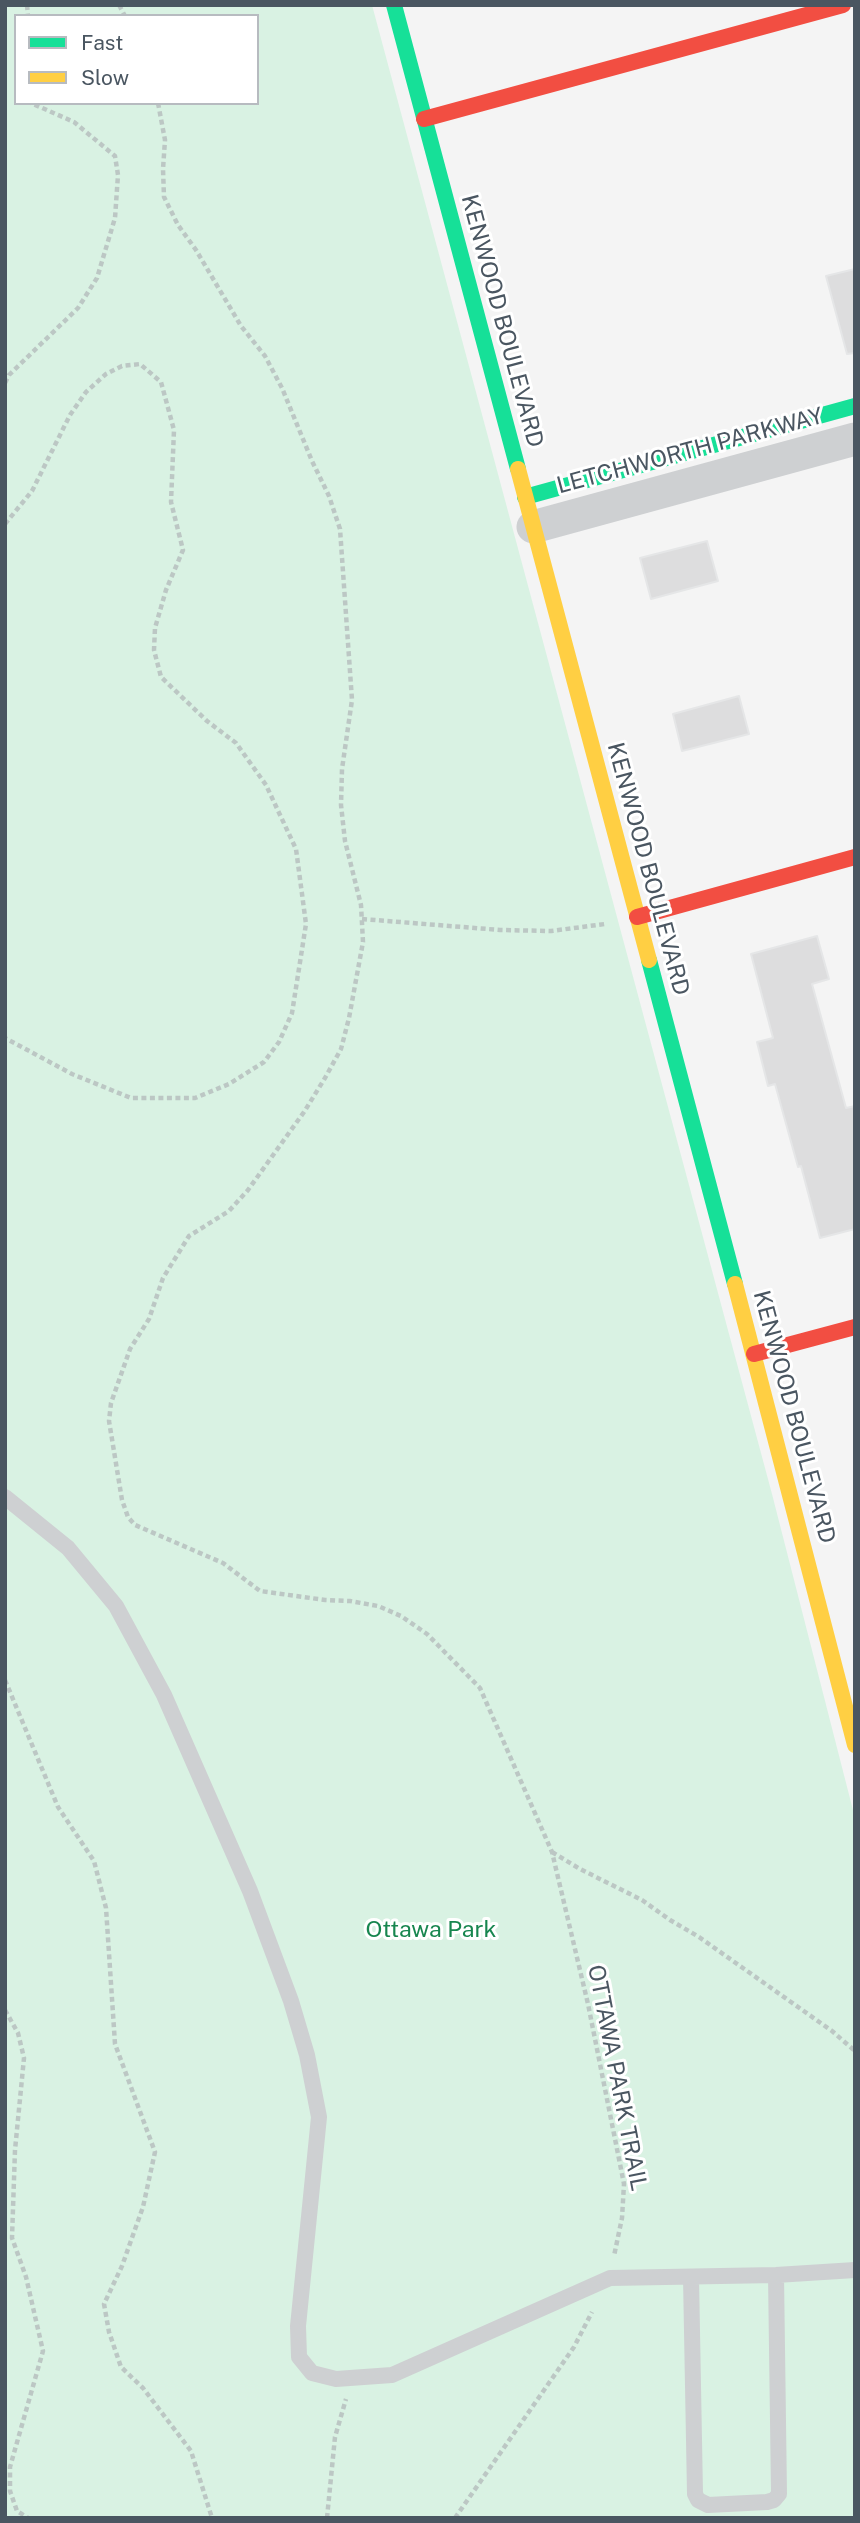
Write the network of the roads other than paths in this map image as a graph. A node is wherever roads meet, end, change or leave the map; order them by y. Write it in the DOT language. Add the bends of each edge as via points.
graph roads {
  1 [pos="394,5"];
  2 [pos="843,5"];
  3 [pos="424,119"];
  4 [pos="855,406"];
  5 [pos="855,439"];
  6 [pos="529,512"];
  7 [pos="855,857"];
  8 [pos="636,917"];
  9 [pos="855,1327"];
  10 [pos="754,1354"];
  11 [pos="5,1497"];
  12 [pos="855,1745"];
  13 [pos="855,2270"];
  14 [pos="776,2275"];
  15 [pos="691,2277"];
  1 -- 3 [label="street, KENWOOD BOULEVARD"];
  2 -- 3 [label="street"];
  3 -- 6 [label="street, KENWOOD BOULEVARD"];
  4 -- 6 [label="street, LETCHWORTH PARKWAY"];
  5 -- 6 [label="street, LETCHWORTH PARKWAY"];
  6 -- 8 [label="street, KENWOOD BOULEVARD"];
  7 -- 8 [label="street"];
  8 -- 10 [label="street, KENWOOD BOULEVARD"];
  9 -- 10 [label="street"];
  10 -- 12 [label="street, KENWOOD BOULEVARD"];
  11 -- 15 [label="lane" via="68,1548 116,1606 164,1695 250,1891 294,2012 319,2117 298,2326 299,2357 313,2373 336,2379 392,2375 610,2278"];
  13 -- 14 [label="lane"];
  14 -- 15 [label="lane"];
  14 -- 15 [label="lane" via="779,2494 767,2502 708,2505 695,2494"];
}
